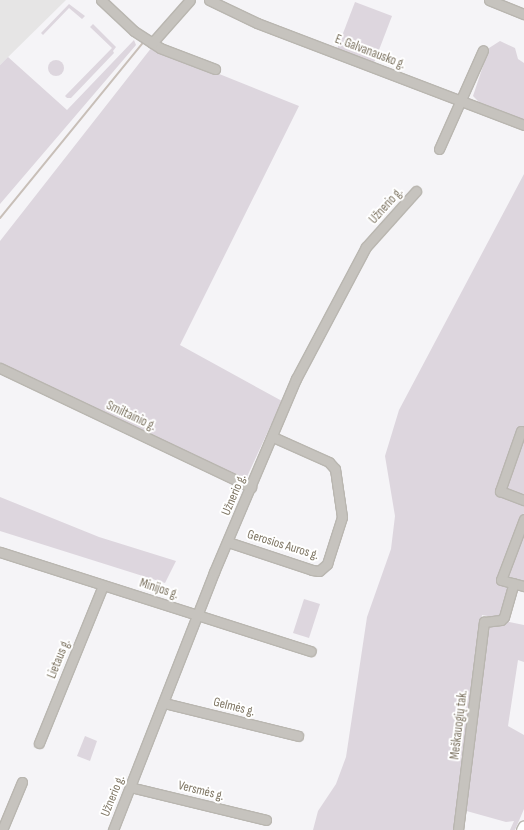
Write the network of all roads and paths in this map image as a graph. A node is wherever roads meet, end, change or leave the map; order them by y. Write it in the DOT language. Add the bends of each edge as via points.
graph roads {
  1 [pos="101,0"];
  2 [pos="190,0"];
  3 [pos="209,0"];
  4 [pos="489,0"];
  5 [pos="524,14"];
  6 [pos="152,43"];
  7 [pos="483,50"];
  8 [pos="215,69"];
  9 [pos="461,101"];
  10 [pos="524,125"];
  11 [pos="439,149"];
  12 [pos="416,192"];
  13 [pos="0,368"];
  14 [pos="522,432"];
  15 [pos="273,437"];
  16 [pos="251,487"];
  17 [pos="524,500"];
  18 [pos="524,519"];
  19 [pos="228,542"];
  20 [pos="1,554"];
  21 [pos="514,583"];
  22 [pos="103,584"];
  23 [pos="524,586"];
  24 [pos="198,615"];
  25 [pos="311,651"];
  26 [pos="164,703"];
  27 [pos="298,736"];
  28 [pos="38,743"];
  29 [pos="22,782"];
  30 [pos="130,787"];
  31 [pos="266,820"];
  32 [pos="524,826"];
  33 [pos="2,830"];
  34 [pos="113,830"];
  35 [pos="458,830"];
  36 [pos="522,830"];
  1 -- 6 [label="street"];
  2 -- 6 [label="street"];
  3 -- 9 [label="street, E. Galvanausko g." via="251,21"];
  4 -- 5 [label="street"];
  6 -- 8 [label="street"];
  7 -- 9 [label="street"];
  9 -- 10 [label="street, E. Galvanausko g."];
  9 -- 11 [label="street"];
  12 -- 15 [label="street, Užnerio g." via="366,247 296,379"];
  13 -- 16 [label="street, Smiltainio g."];
  14 -- 17 [label="street" via="500,491"];
  15 -- 16 [label="street, Užnerio g."];
  15 -- 19 [label="street, Gerosios Auros g." via="329,462 335,468 342,517 327,564 319,571 312,570"];
  16 -- 19 [label="street, Užnerio g."];
  18 -- 21 [label="street" via="501,580"];
  19 -- 24 [label="street, Užnerio g."];
  20 -- 22 [label="street, Minijos g."];
  21 -- 23 [label="street"];
  21 -- 35 [label="street, Meškauogių tak." via="504,617 501,620 484,622"];
  22 -- 24 [label="street, Minijos g."];
  22 -- 28 [label="street, Lietaus g."];
  24 -- 25 [label="street, Minijos g."];
  24 -- 26 [label="street, Užnerio g."];
  26 -- 27 [label="street, Gelmės g."];
  26 -- 30 [label="street, Užnerio g."];
  29 -- 33 [label="street"];
  30 -- 31 [label="street, Versmės g."];
  30 -- 34 [label="street, Užnerio g."];
  32 -- 36 [label="main road"];
}
